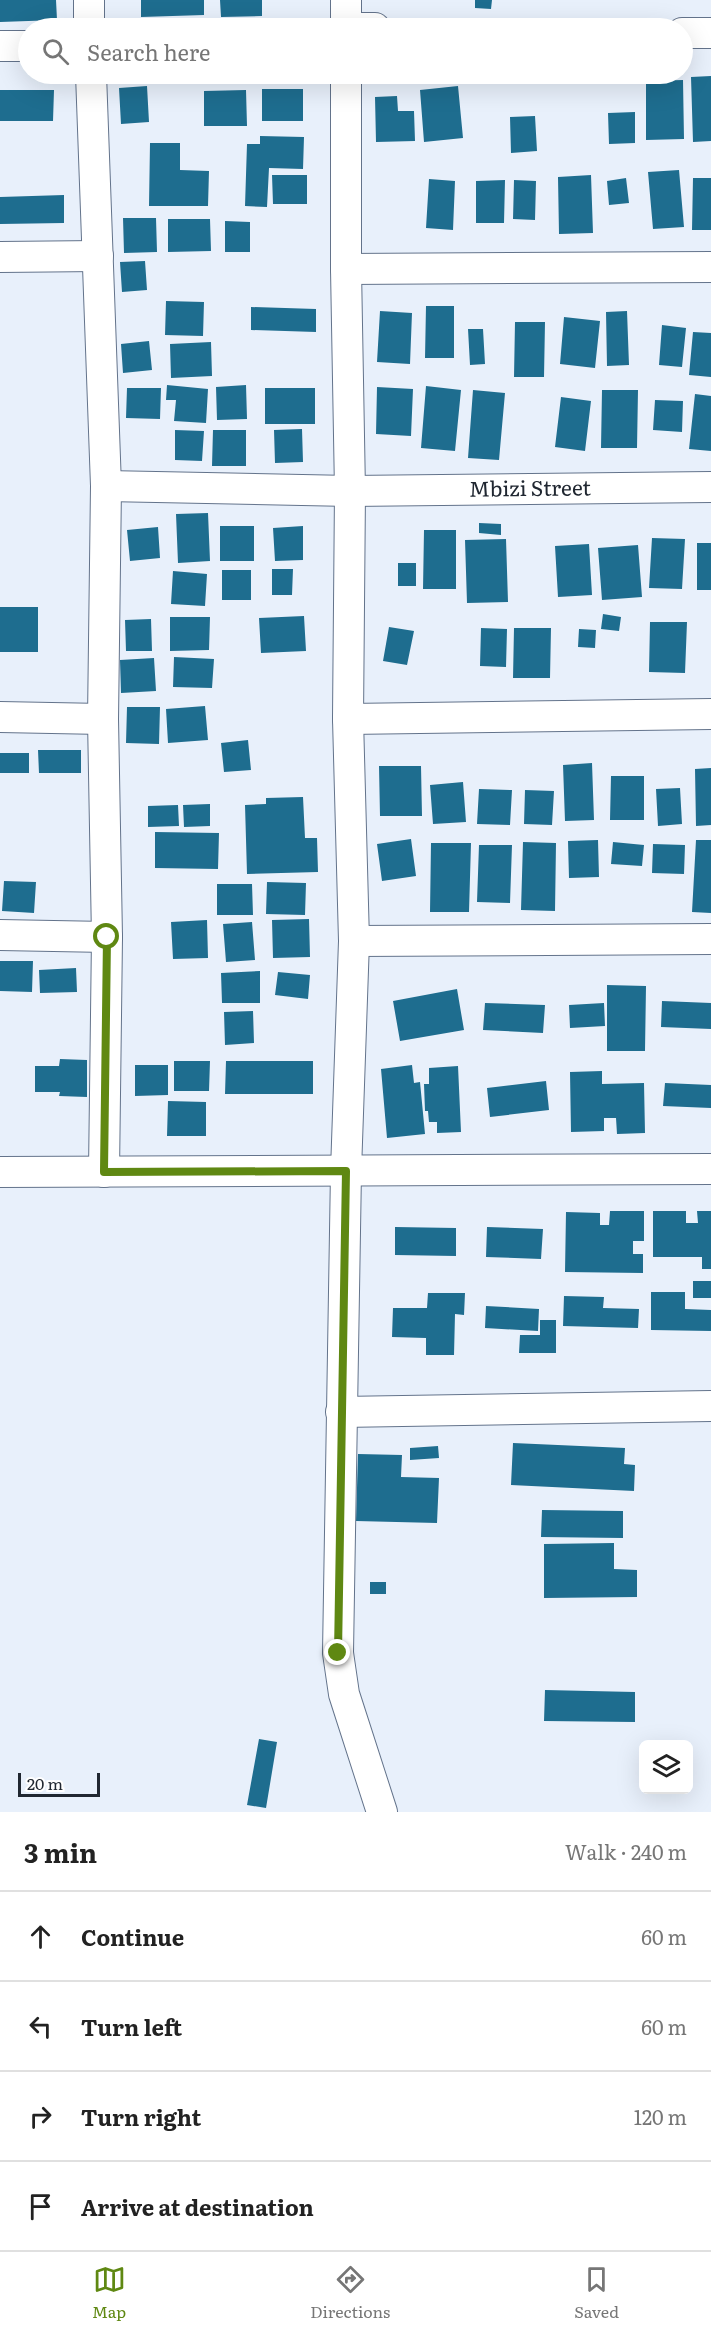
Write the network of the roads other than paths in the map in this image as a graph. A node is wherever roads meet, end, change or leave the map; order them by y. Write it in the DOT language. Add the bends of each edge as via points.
graph roads {
  1 [pos="89,0"];
  2 [pos="346,0"];
  3 [pos="89,18"];
  4 [pos="346,18"];
  5 [pos="693,33"];
  6 [pos="711,33"];
  7 [pos="0,46"];
  8 [pos="18,46"];
  9 [pos="91,84"];
  10 [pos="346,84"];
  11 [pos="98,256"];
  12 [pos="0,258"];
  13 [pos="711,267"];
  14 [pos="346,269"];
  15 [pos="106,486"];
  16 [pos="711,487"];
  17 [pos="350,491"];
  18 [pos="711,714"];
  19 [pos="0,717"];
  20 [pos="103,719"];
  21 [pos="348,719"];
  22 [pos="0,935"];
  23 [pos="107,937"];
  24 [pos="711,939"];
  25 [pos="354,942"];
  26 [pos="711,1169"];
  27 [pos="346,1171"];
  28 [pos="0,1172"];
  29 [pos="104,1172"];
  30 [pos="711,1406"];
  31 [pos="341,1412"];
  32 [pos="382,1812"];
  1 -- 3 [label="street"];
  2 -- 4 [label="street"];
  5 -- 6 [label="street"];
  7 -- 8 [label="street"];
  9 -- 11 [label="street"];
  10 -- 14 [label="street"];
  11 -- 12 [label="street"];
  11 -- 15 [label="street"];
  13 -- 14 [label="street"];
  14 -- 17 [label="street"];
  15 -- 17 [label="street, Mbizi Street"];
  15 -- 20 [label="street"];
  16 -- 17 [label="street, Mbizi Street"];
  17 -- 21 [label="street"];
  18 -- 21 [label="street"];
  19 -- 20 [label="street"];
  20 -- 23 [label="street"];
  21 -- 25 [label="street"];
  22 -- 23 [label="street"];
  23 -- 29 [label="street"];
  24 -- 25 [label="street"];
  25 -- 27 [label="street"];
  26 -- 27 [label="street"];
  27 -- 29 [label="street"];
  27 -- 31 [label="street"];
  28 -- 29 [label="street"];
  30 -- 31 [label="street"];
  31 -- 32 [label="street" via="338,1653 344,1694"];
}
